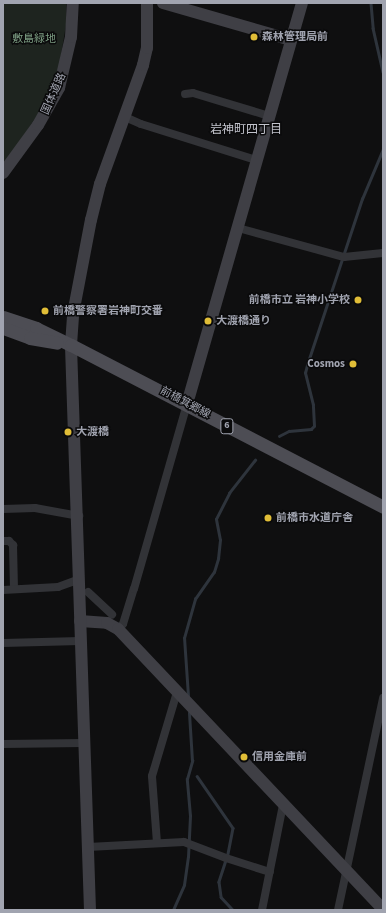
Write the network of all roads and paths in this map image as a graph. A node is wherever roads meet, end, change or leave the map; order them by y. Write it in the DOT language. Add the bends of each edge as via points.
graph roads {
  1 [pos="72,3"];
  2 [pos="147,3"];
  3 [pos="163,3"];
  4 [pos="302,3"];
  5 [pos="291,40"];
  6 [pos="185,94"];
  7 [pos="269,116"];
  8 [pos="125,117"];
  9 [pos="256,160"];
  10 [pos="3,173"];
  11 [pos="238,228"];
  12 [pos="383,253"];
  13 [pos="4,323"];
  14 [pos="71,345"];
  15 [pos="187,404"];
  16 [pos="383,507"];
  17 [pos="3,509"];
  18 [pos="79,516"];
  19 [pos="3,541"];
  20 [pos="80,579"];
  21 [pos="14,589"];
  22 [pos="3,590"];
  23 [pos="88,592"];
  24 [pos="112,614"];
  25 [pos="80,621"];
  26 [pos="118,629"];
  27 [pos="80,641"];
  28 [pos="3,643"];
  29 [pos="177,692"];
  30 [pos="383,698"];
  31 [pos="3,744"];
  32 [pos="83,744"];
  33 [pos="283,804"];
  34 [pos="157,844"];
  35 [pos="88,847"];
  36 [pos="270,872"];
  37 [pos="348,872"];
  38 [pos="383,909"];
  39 [pos="90,910"];
  40 [pos="262,910"];
  41 [pos="338,910"];
  1 -- 10 [label="street, 国体道路" via="71,37 59,88 38,125"];
  2 -- 8 [label="street" via="147,48 144,65"];
  3 -- 5 [label="street"];
  4 -- 5 [label="street"];
  5 -- 7 [label="street"];
  6 -- 7 [label="street" via="193,93"];
  7 -- 9 [label="street"];
  8 -- 9 [label="street" via="148,127"];
  8 -- 14 [label="street" via="100,184 91,220 73,314"];
  9 -- 11 [label="street"];
  11 -- 12 [label="street" via="344,257"];
  11 -- 15 [label="street"];
  13 -- 14 [label="main road, 前橋箕郷線 / 6" via="36,328"];
  14 -- 15 [label="main road, 前橋箕郷線 / 6"];
  14 -- 18 [label="street"];
  15 -- 16 [label="main road, 前橋箕郷線 / 6"];
  15 -- 26 [label="street" via="134,589 123,624"];
  17 -- 18 [label="street" via="35,508"];
  18 -- 20 [label="street"];
  19 -- 21 [label="street" via="10,541 13,545"];
  20 -- 21 [label="street" via="58,587"];
  20 -- 25 [label="street"];
  21 -- 22 [label="street"];
  23 -- 24 [label="street"];
  25 -- 26 [label="street" via="107,623"];
  25 -- 27 [label="street"];
  26 -- 29 [label="street"];
  27 -- 28 [label="street"];
  27 -- 32 [label="street"];
  29 -- 33 [label="street"];
  29 -- 34 [label="street" via="152,776"];
  30 -- 37 [label="street"];
  31 -- 32 [label="street"];
  32 -- 35 [label="street"];
  33 -- 36 [label="street"];
  33 -- 37 [label="street"];
  34 -- 35 [label="street"];
  34 -- 36 [label="street" via="184,842"];
  35 -- 39 [label="street"];
  36 -- 40 [label="street"];
  37 -- 38 [label="street"];
  37 -- 41 [label="street"];
}
